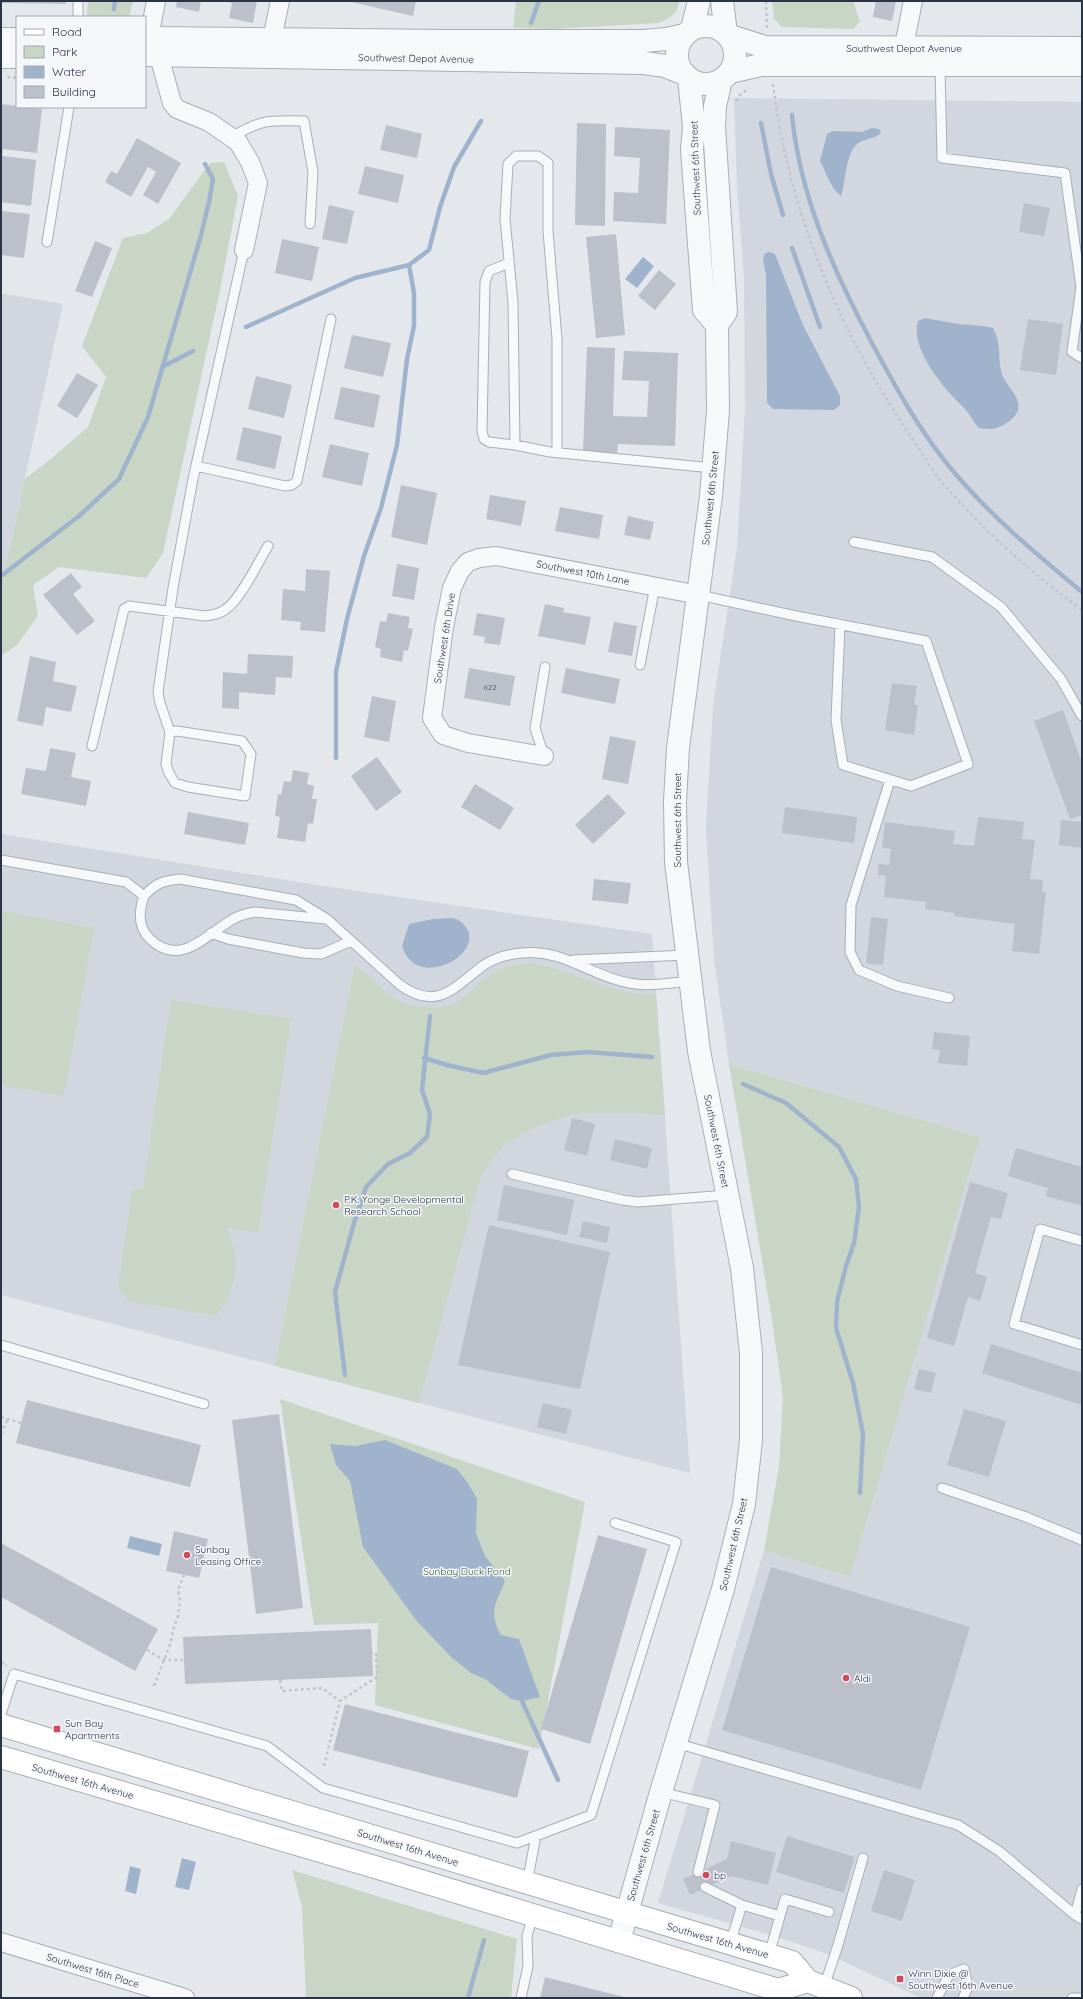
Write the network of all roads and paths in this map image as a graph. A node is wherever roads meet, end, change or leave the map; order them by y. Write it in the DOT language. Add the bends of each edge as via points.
graph roads {
  1 [pos="78,1"];
  2 [pos="156,1"];
  3 [pos="280,1"];
  4 [pos="699,1"];
  5 [pos="722,1"];
  6 [pos="766,1"];
  7 [pos="913,1"];
  8 [pos="78,16"];
  9 [pos="689,32"];
  10 [pos="767,33"];
  11 [pos="727,34"];
  12 [pos="16,38"];
  13 [pos="1,39"];
  14 [pos="272,39"];
  15 [pos="151,46"];
  16 [pos="449,50"];
  17 [pos="940,56"];
  18 [pos="1,57"];
  19 [pos="16,57"];
  20 [pos="902,57"];
  21 [pos="1082,60"];
  22 [pos="687,76"];
  23 [pos="725,76"];
  24 [pos="766,84"];
  25 [pos="753,86"];
  26 [pos="735,104"];
  27 [pos="70,108"];
  28 [pos="232,137"];
  29 [pos="310,224"];
  30 [pos="47,242"];
  31 [pos="244,250"];
  32 [pos="509,263"];
  33 [pos="331,319"];
  34 [pos="718,325"];
  35 [pos="1082,358"];
  36 [pos="515,445"];
  37 [pos="557,453"];
  38 [pos="196,466"];
  39 [pos="713,468"];
  40 [pos="854,542"];
  41 [pos="268,546"];
  42 [pos="468,562"];
  43 [pos="655,586"];
  44 [pos="699,595"];
  45 [pos="1082,610"];
  46 [pos="169,612"];
  47 [pos="840,625"];
  48 [pos="640,665"];
  49 [pos="545,667"];
  50 [pos="1082,716"];
  51 [pos="170,732"];
  52 [pos="92,746"];
  53 [pos="544,756"];
  54 [pos="890,780"];
  55 [pos="1,860"];
  56 [pos="144,896"];
  57 [pos="327,919"];
  58 [pos="211,933"];
  59 [pos="351,941"];
  60 [pos="686,955"];
  61 [pos="573,960"];
  62 [pos="690,981"];
  63 [pos="949,998"];
  64 [pos="512,1174"];
  65 [pos="727,1195"];
  66 [pos="1082,1241"];
  67 [pos="1,1345"];
  68 [pos="1082,1345"];
  69 [pos="204,1404"];
  70 [pos="1,1417"];
  71 [pos="7,1420"];
  72 [pos="21,1423"];
  73 [pos="1,1434"];
  74 [pos="942,1488"];
  75 [pos="615,1523"];
  76 [pos="1082,1540"];
  77 [pos="184,1575"];
  78 [pos="147,1650"];
  79 [pos="372,1654"];
  80 [pos="164,1660"];
  81 [pos="184,1660"];
  82 [pos="1,1662"];
  83 [pos="7,1667"];
  84 [pos="280,1680"];
  85 [pos="154,1686"];
  86 [pos="340,1702"];
  87 [pos="1,1714"];
  88 [pos="1,1725"];
  89 [pos="676,1743"];
  90 [pos="1,1757"];
  91 [pos="324,1766"];
  92 [pos="661,1792"];
  93 [pos="536,1836"];
  94 [pos="862,1858"];
  95 [pos="698,1872"];
  96 [pos="527,1883"];
  97 [pos="705,1887"];
  98 [pos="1082,1889"];
  99 [pos="742,1905"];
  100 [pos="829,1912"];
  101 [pos="626,1913"];
  102 [pos="533,1915"];
  103 [pos="780,1916"];
  104 [pos="1078,1917"];
  105 [pos="619,1941"];
  106 [pos="1,1942"];
  107 [pos="730,1944"];
  108 [pos="769,1955"];
  109 [pos="816,1984"];
  110 [pos="778,1994"];
  111 [pos="847,1997"];
  112 [pos="185,1998"];
  113 [pos="521,1998"];
  114 [pos="937,1998"];
  115 [pos="962,1998"];
  116 [pos="1072,1998"];
  117 [pos="1082,1998"];
  1 -- 8 [label="lane"];
  2 -- 15 [label="street" via="151,27"];
  3 -- 14 [label="street"];
  4 -- 9 [label="street"];
  5 -- 11 [label="street"];
  6 -- 10 [label="path"];
  7 -- 20 [label="street"];
  9 -- 11 [label="street, Southwest Depot Avenue" via="707,26"];
  9 -- 16 [label="street, Southwest Depot Avenue" via="666,39"];
  9 -- 22 [label="street" via="680,42 677,51 679,64"];
  11 -- 20 [label="street, Southwest Depot Avenue" via="765,47"];
  11 -- 23 [label="street" via="732,41 735,57"];
  12 -- 13 [label="street"];
  14 -- 15 [label="street"];
  14 -- 16 [label="street"];
  15 -- 16 [label="street, Southwest Depot Avenue"];
  15 -- 28 [label="street" via="169,95 177,109 209,122"];
  16 -- 22 [label="street, Southwest Depot Avenue" via="654,63"];
  17 -- 20 [label="street, Southwest Depot Avenue"];
  17 -- 21 [label="street, Southwest Depot Avenue"];
  17 -- 35 [label="lane" via="942,158 1065,173 1081,287 1072,352"];
  18 -- 19 [label="street"];
  20 -- 23 [label="street, Southwest Depot Avenue" via="761,65"];
  22 -- 23 [label="street, Southwest Depot Avenue" via="705,84"];
  22 -- 34 [label="street, Southwest 6th Street" via="694,127 692,149 704,310"];
  23 -- 34 [label="street, Southwest 6th Street" via="715,106 714,127 726,312"];
  24 -- 45 [label="path" via="773,83 776,114 793,183 824,277 864,360 899,418 946,486 1027,567"];
  25 -- 26 [label="path" via="740,95"];
  27 -- 30 [label="lane"];
  28 -- 29 [label="lane" via="260,122 304,121 313,172"];
  28 -- 31 [label="street" via="250,162 258,183"];
  31 -- 38 [label="lane"];
  32 -- 36 [label="lane" via="513,302"];
  32 -- 36 [label="lane" via="489,271 485,282 482,431 484,439 489,442"];
  32 -- 37 [label="lane" via="504,218 508,164 516,156 538,156 548,163 548,231 557,339"];
  33 -- 38 [label="lane" via="297,481 284,486"];
  34 -- 39 [label="street, Southwest 6th Street" via="718,410"];
  36 -- 37 [label="lane"];
  37 -- 39 [label="lane"];
  38 -- 46 [label="lane"];
  39 -- 44 [label="street, Southwest 6th Street"];
  40 -- 50 [label="lane" via="932,557 1001,607 1060,679"];
  41 -- 46 [label="lane" via="227,609 218,614 205,616"];
  42 -- 43 [label="street, Southwest 10th Lane" via="496,556"];
  42 -- 53 [label="street, Southwest 6th Drive" via="460,571 452,588 432,718 443,735 468,743"];
  43 -- 44 [label="street, Southwest 10th Lane"];
  43 -- 48 [label="lane"];
  44 -- 47 [label="lane"];
  44 -- 60 [label="street, Southwest 6th Street" via="678,748 675,801 676,862"];
  46 -- 51 [label="lane" via="158,692"];
  46 -- 52 [label="lane" via="129,606 124,609"];
  47 -- 54 [label="lane" via="836,720 843,765"];
  47 -- 54 [label="lane" via="926,641 968,764 910,786"];
  49 -- 53 [label="lane" via="535,728"];
  51 -- 51 [label="lane" via="242,741 250,754 245,796 175,783 166,764"];
  54 -- 63 [label="lane" via="851,905 850,952 859,970 897,986"];
  55 -- 56 [label="lane" via="126,882"];
  56 -- 57 [label="lane" via="163,880 180,879 296,900"];
  56 -- 58 [label="lane" via="139,911 141,926 146,936 156,945 177,951 186,950"];
  57 -- 58 [label="lane" via="255,912 235,918"];
  57 -- 59 [label="lane"];
  58 -- 59 [label="lane" via="228,939 315,954 321,954"];
  59 -- 61 [label="lane" via="409,992 429,998 451,992 485,965 508,955 534,952"];
  60 -- 61 [label="lane"];
  60 -- 62 [label="street, Southwest 6th Street"];
  61 -- 62 [label="lane" via="587,969 628,983 652,985"];
  62 -- 65 [label="street, Southwest 6th Street" via="699,1052"];
  64 -- 65 [label="lane" via="638,1202"];
  65 -- 89 [label="street, Southwest 6th Street" via="742,1268 751,1353 751,1440 744,1504 723,1589"];
  66 -- 68 [label="lane" via="1040,1229 1014,1324"];
  67 -- 69 [label="lane"];
  70 -- 71 [label="path"];
  71 -- 72 [label="path" via="8,1418"];
  71 -- 73 [label="path"];
  74 -- 76 [label="lane" via="1026,1517"];
  75 -- 93 [label="lane" via="676,1542 591,1815"];
  77 -- 80 [label="path" via="178,1590 178,1616"];
  78 -- 80 [label="path"];
  79 -- 86 [label="path" via="376,1653 377,1677"];
  80 -- 81 [label="path"];
  80 -- 85 [label="path"];
  82 -- 83 [label="path"];
  84 -- 86 [label="path" via="282,1691 322,1688"];
  86 -- 91 [label="path"];
  87 -- 93 [label="lane" via="14,1674 267,1746 323,1788 517,1843"];
  88 -- 96 [label="main road, Southwest 16th Avenue"];
  89 -- 92 [label="street, Southwest 6th Street"];
  89 -- 104 [label="lane" via="958,1825 999,1851"];
  90 -- 102 [label="main road, Southwest 16th Avenue"];
  92 -- 95 [label="lane" via="715,1805"];
  92 -- 101 [label="street, Southwest 6th Street"];
  93 -- 96 [label="lane"];
  94 -- 109 [label="lane" via="838,1945"];
  96 -- 101 [label="main road, Southwest 16th Avenue"];
  97 -- 99 [label="lane"];
  98 -- 104 [label="lane"];
  99 -- 103 [label="lane"];
  99 -- 107 [label="lane"];
  100 -- 103 [label="lane" via="785,1899"];
  101 -- 105 [label="street, Southwest 6th Street"];
  101 -- 107 [label="main road, Southwest 16th Avenue"];
  102 -- 105 [label="main road, Southwest 16th Avenue"];
  102 -- 113 [label="lane" via="527,1936 528,1966"];
  103 -- 108 [label="lane"];
  105 -- 110 [label="main road, Southwest 16th Avenue"];
  106 -- 112 [label="street, Southwest 16th Place"];
  107 -- 108 [label="main road, Southwest 16th Avenue"];
  108 -- 109 [label="main road, Southwest 16th Avenue" via="792,1962"];
  109 -- 110 [label="main road, Southwest 16th Avenue"];
  109 -- 111 [label="main road, Southwest 16th Avenue"];
  114 -- 115 [label="lane" via="949,1976 964,1969 968,1987"];
  116 -- 117 [label="lane"];
}
